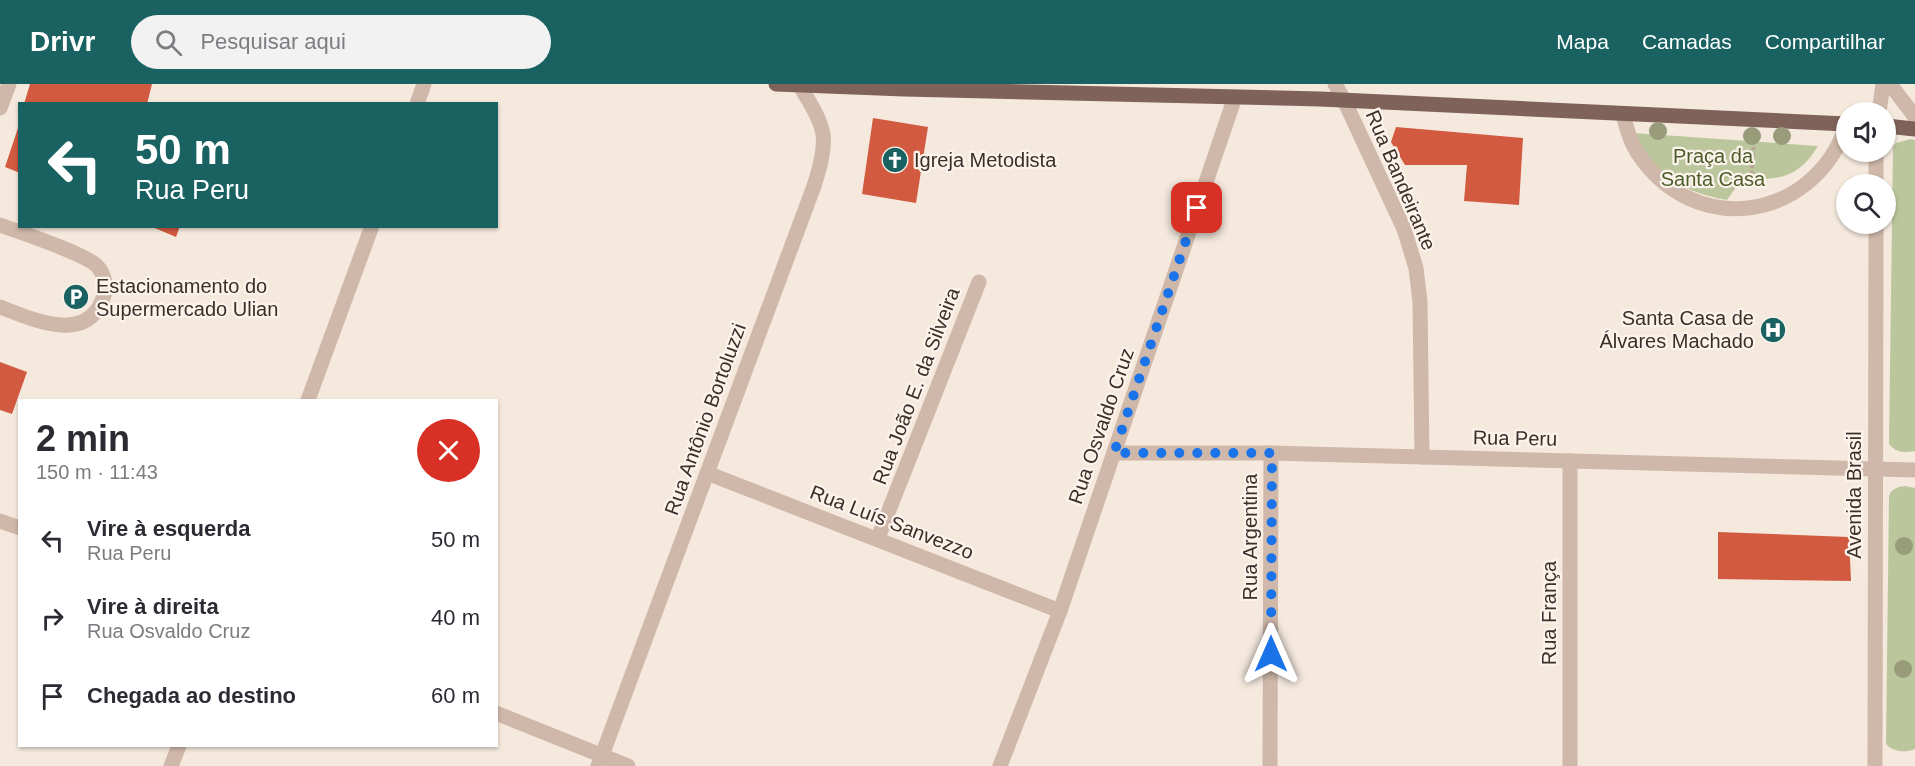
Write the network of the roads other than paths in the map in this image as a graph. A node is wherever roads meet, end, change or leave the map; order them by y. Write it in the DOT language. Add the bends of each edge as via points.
graph roads {
  1 [pos="9,84"];
  2 [pos="424,84"];
  3 [pos="776,84"];
  4 [pos="1335,84"];
  5 [pos="1883,84"];
  6 [pos="1890,84"];
  7 [pos="800,86"];
  8 [pos="1235,97"];
  9 [pos="1344,100"];
  10 [pos="418,102"];
  11 [pos="1880,102"];
  12 [pos="0,108"];
  13 [pos="1623,114"];
  14 [pos="1915,117"];
  15 [pos="1836,125"];
  16 [pos="1896,127"];
  17 [pos="1915,129"];
  18 [pos="1836,150"];
  19 [pos="0,225"];
  20 [pos="371,228"];
  21 [pos="1876,234"];
  22 [pos="979,282"];
  23 [pos="0,307"];
  24 [pos="308,399"];
  25 [pos="1114,453"];
  26 [pos="1272,453"];
  27 [pos="1422,457"];
  28 [pos="1570,461"];
  29 [pos="1875,469"];
  30 [pos="1915,470"];
  31 [pos="707,473"];
  32 [pos="0,520"];
  33 [pos="18,527"];
  34 [pos="878,538"];
  35 [pos="1060,611"];
  36 [pos="498,714"];
  37 [pos="179,747"];
  38 [pos="600,761"];
  39 [pos="171,766"];
  40 [pos="628,766"];
  41 [pos="1000,766"];
  42 [pos="1270,766"];
  43 [pos="1570,766"];
  44 [pos="1875,766"];
  1 -- 12 [label="street"];
  2 -- 10 [label="street"];
  3 -- 7 [label="main road"];
  4 -- 9 [label="street, Rua Bandeirante"];
  5 -- 11 [label="street"];
  6 -- 14 [label="street"];
  7 -- 8 [label="main road"];
  7 -- 31 [label="street, Rua Antônio Bortoluzzi" via="823,134 821,161"];
  8 -- 9 [label="main road"];
  8 -- 25 [label="street, Rua Osvaldo Cruz"];
  9 -- 13 [label="main road"];
  9 -- 27 [label="street, Rua Bandeirante" via="1404,229 1416,268"];
  13 -- 15 [label="main road"];
  13 -- 18 [label="street" via="1636,150 1661,180 1676,192 1712,206 1751,208 1788,197 1819,174"];
  16 -- 17 [label="main road"];
  19 -- 23 [label="street" via="96,265 105,278 97,313 83,324 41,322"];
  20 -- 24 [label="street"];
  21 -- 29 [label="street, Avenida Brasil"];
  22 -- 34 [label="street, Rua João E. da Silveira"];
  25 -- 26 [label="street, Rua Peru"];
  25 -- 35 [label="street, Rua Osvaldo Cruz"];
  26 -- 27 [label="street, Rua Peru"];
  26 -- 42 [label="street, Rua Argentina"];
  27 -- 28 [label="street, Rua Peru"];
  28 -- 29 [label="street, Rua Peru"];
  28 -- 43 [label="street, Rua França"];
  29 -- 30 [label="street, Rua Peru"];
  29 -- 44 [label="street, Avenida Brasil"];
  31 -- 34 [label="street, Rua Luís Sanvezzo"];
  31 -- 38 [label="street, Rua Antônio Bortoluzzi"];
  32 -- 33 [label="street"];
  34 -- 35 [label="street, Rua Luís Sanvezzo"];
  35 -- 41 [label="street, Rua Osvaldo Cruz"];
  36 -- 38 [label="street"];
  37 -- 39 [label="street"];
  38 -- 40 [label="street"];
}
